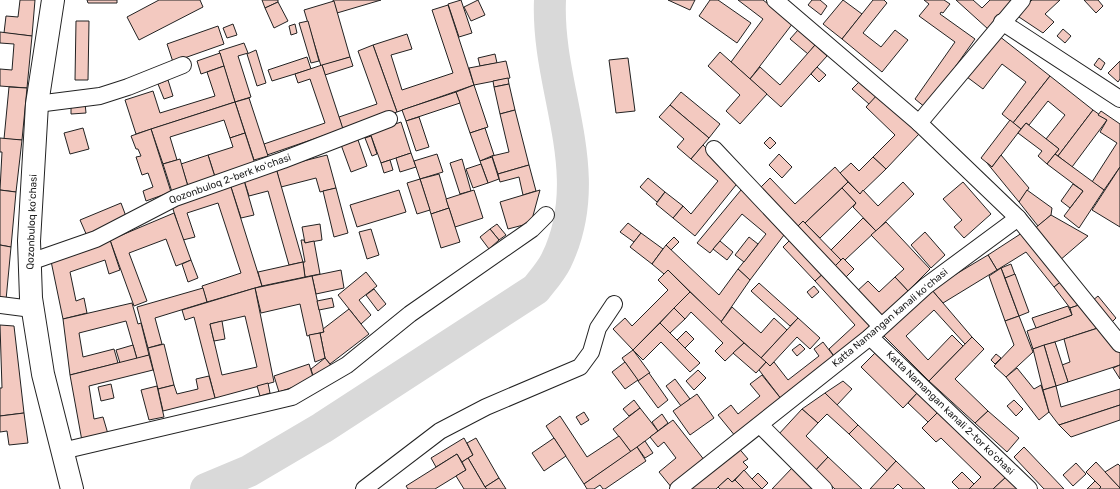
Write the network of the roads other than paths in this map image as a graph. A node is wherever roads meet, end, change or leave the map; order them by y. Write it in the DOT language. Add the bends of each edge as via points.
graph roads {
  1 [pos="53,0"];
  2 [pos="775,0"];
  3 [pos="1022,0"];
  4 [pos="1002,22"];
  5 [pos="183,65"];
  6 [pos="1120,99"];
  7 [pos="37,104"];
  8 [pos="389,119"];
  9 [pos="919,124"];
  10 [pos="714,149"];
  11 [pos="546,215"];
  12 [pos="1018,218"];
  13 [pos="30,262"];
  14 [pos="614,304"];
  15 [pos="0,305"];
  16 [pos="32,309"];
  17 [pos="876,331"];
  18 [pos="1120,344"];
  19 [pos="760,425"];
  20 [pos="62,452"];
  21 [pos="72,489"];
  22 [pos="364,489"];
  23 [pos="678,489"];
  24 [pos="824,489"];
  25 [pos="1029,489"];
  1 -- 7 [label="main road, Qozonbuloq koʻchasi"];
  2 -- 9 [label="street"];
  3 -- 4 [label="street"];
  4 -- 6 [label="street"];
  4 -- 9 [label="street"];
  5 -- 7 [label="street" via="128,88 100,96"];
  7 -- 13 [label="main road, Qozonbuloq koʻchasi"];
  8 -- 13 [label="street, Qozonbuloq 2-berk koʻchasi" via="175,198 96,239"];
  9 -- 12 [label="street"];
  10 -- 17 [label="street, Katta Namangan kanali 2-tor koʻchasi"];
  11 -- 20 [label="street" via="532,229 410,314 347,365 292,397"];
  12 -- 17 [label="street, Katta Namangan kanali koʻchasi" via="926,286"];
  12 -- 18 [label="street"];
  13 -- 16 [label="main road, Qozonbuloq koʻchasi"];
  14 -- 22 [label="street" via="598,328 592,352 580,367 486,407 440,432"];
  15 -- 16 [label="street"];
  16 -- 20 [label="main road, Qozonbuloq koʻchasi" via="43,374"];
  17 -- 19 [label="street, Katta Namangan kanali koʻchasi"];
  17 -- 25 [label="street, Katta Namangan kanali 2-tor koʻchasi"];
  19 -- 23 [label="street, Katta Namangan kanali koʻchasi"];
  19 -- 24 [label="street"];
  20 -- 21 [label="main road, Qozonbuloq koʻchasi"];
}
